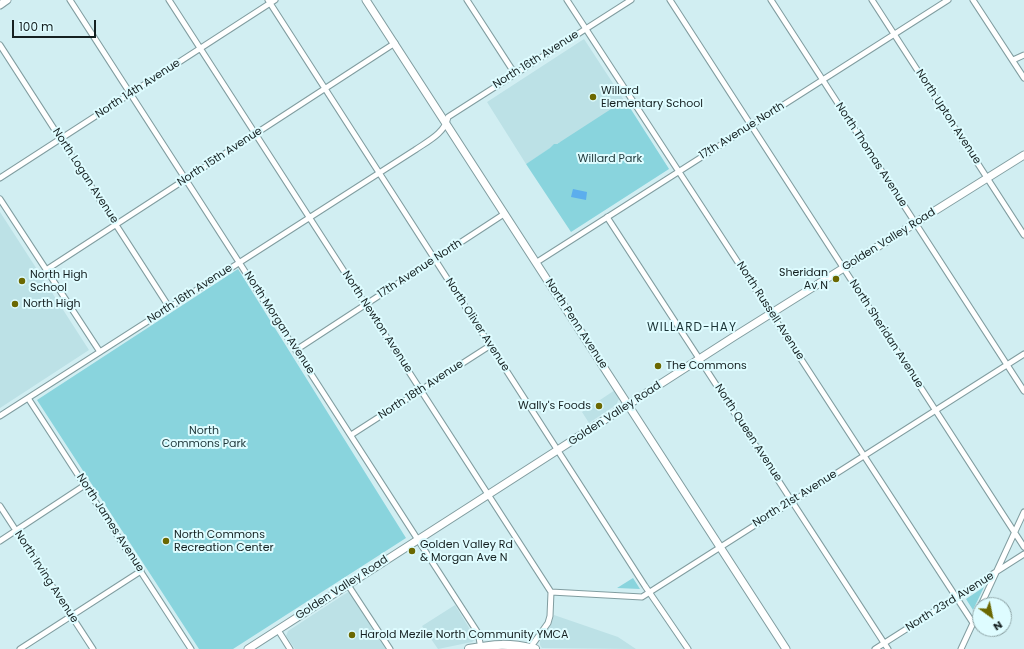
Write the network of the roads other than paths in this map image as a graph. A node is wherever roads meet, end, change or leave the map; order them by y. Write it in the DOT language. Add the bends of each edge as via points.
graph roads {
  1 [pos="7,0"];
  2 [pos="70,0"];
  3 [pos="169,0"];
  4 [pos="275,0"];
  5 [pos="366,0"];
  6 [pos="467,0"];
  7 [pos="567,0"];
  8 [pos="631,0"];
  9 [pos="670,0"];
  10 [pos="770,0"];
  11 [pos="872,0"];
  12 [pos="948,0"];
  13 [pos="973,0"];
  14 [pos="269,2"];
  15 [pos="0,5"];
  16 [pos="586,29"];
  17 [pos="894,35"];
  18 [pos="395,43"];
  19 [pos="0,45"];
  20 [pos="200,49"];
  21 [pos="1024,55"];
  22 [pos="1013,60"];
  23 [pos="515,74"];
  24 [pos="1024,78"];
  25 [pos="823,80"];
  26 [pos="325,88"];
  27 [pos="131,94"];
  28 [pos="447,124"];
  29 [pos="751,126"];
  30 [pos="255,134"];
  31 [pos="61,139"];
  32 [pos="1024,154"];
  33 [pos="679,171"];
  34 [pos="379,172"];
  35 [pos="0,178"];
  36 [pos="987,178"];
  37 [pos="186,179"];
  38 [pos="0,199"];
  39 [pos="504,214"];
  40 [pos="607,217"];
  41 [pos="309,218"];
  42 [pos="116,224"];
  43 [pos="915,224"];
  44 [pos="1024,235"];
  45 [pos="436,259"];
  46 [pos="240,262"];
  47 [pos="536,262"];
  48 [pos="844,268"];
  49 [pos="46,270"];
  50 [pos="366,305"];
  51 [pos="169,307"];
  52 [pos="772,314"];
  53 [pos="490,345"];
  54 [pos="296,350"];
  55 [pos="100,352"];
  56 [pos="1024,354"];
  57 [pos="700,359"];
  58 [pos="1007,364"];
  59 [pos="421,390"];
  60 [pos="1024,391"];
  61 [pos="28,398"];
  62 [pos="629,405"];
  63 [pos="936,410"];
  64 [pos="0,416"];
  65 [pos="351,435"];
  66 [pos="558,450"];
  67 [pos="864,455"];
  68 [pos="85,486"];
  69 [pos="488,495"];
  70 [pos="792,501"];
  71 [pos="0,506"];
  72 [pos="1024,512"];
  73 [pos="16,530"];
  74 [pos="1015,532"];
  75 [pos="0,540"];
  76 [pos="418,540"];
  77 [pos="720,547"];
  78 [pos="1024,547"];
  79 [pos="1024,554"];
  80 [pos="141,571"];
  81 [pos="997,572"];
  82 [pos="348,585"];
  83 [pos="552,592"];
  84 [pos="649,592"];
  85 [pos="956,597"];
  86 [pos="985,597"];
  87 [pos="72,616"];
  88 [pos="972,621"];
  89 [pos="972,625"];
  90 [pos="278,630"];
  91 [pos="884,643"];
  92 [pos="484,648"];
  93 [pos="532,648"];
  94 [pos="20,649"];
  95 [pos="93,649"];
  96 [pos="191,649"];
  97 [pos="248,649"];
  98 [pos="290,649"];
  99 [pos="390,649"];
  100 [pos="469,649"];
  101 [pos="688,649"];
  102 [pos="786,649"];
  103 [pos="875,649"];
  104 [pos="888,649"];
  105 [pos="961,649"];
  1 -- 15 [label="street"];
  2 -- 27 [label="street, North Morgan Avenue"];
  3 -- 20 [label="street, North Newton Avenue"];
  4 -- 14 [label="street, North 14th Avenue"];
  5 -- 18 [label="street, North Penn Avenue"];
  6 -- 23 [label="street"];
  7 -- 16 [label="street, North Russell Avenue"];
  8 -- 16 [label="street, North 16th Avenue"];
  9 -- 29 [label="street, North Sheridan Avenue"];
  10 -- 25 [label="street, North Thomas Avenue"];
  11 -- 17 [label="street, North Upton Avenue"];
  12 -- 17 [label="street, 17th Avenue North"];
  13 -- 22 [label="street"];
  14 -- 20 [label="street, North 14th Avenue"];
  14 -- 26 [label="street, North Oliver Avenue"];
  16 -- 23 [label="street, North 16th Avenue"];
  16 -- 33 [label="street, North Russell Avenue"];
  17 -- 25 [label="street, 17th Avenue North"];
  17 -- 36 [label="street, North Upton Avenue"];
  18 -- 26 [label="street, North 15th Avenue"];
  18 -- 28 [label="street, North Penn Avenue"];
  19 -- 31 [label="street, North Logan Avenue"];
  20 -- 27 [label="street, North 14th Avenue"];
  20 -- 30 [label="street, North Newton Avenue"];
  21 -- 22 [label="street"];
  22 -- 24 [label="street"];
  23 -- 28 [label="street, North 16th Avenue" via="448,117"];
  25 -- 29 [label="street, 17th Avenue North"];
  25 -- 43 [label="street, North Thomas Avenue"];
  26 -- 30 [label="street, North 15th Avenue"];
  26 -- 34 [label="street, North Oliver Avenue"];
  27 -- 31 [label="street, North 14th Avenue"];
  27 -- 37 [label="street, North Morgan Avenue"];
  28 -- 34 [label="street, North 16th Avenue" via="442,130"];
  28 -- 39 [label="street, North Penn Avenue"];
  29 -- 33 [label="street, 17th Avenue North"];
  29 -- 48 [label="street, North Sheridan Avenue"];
  30 -- 37 [label="street, North 15th Avenue"];
  30 -- 41 [label="street, North Newton Avenue"];
  31 -- 35 [label="street, North 14th Avenue"];
  31 -- 42 [label="street, North Logan Avenue"];
  32 -- 36 [label="street, Golden Valley Road"];
  33 -- 40 [label="street, 17th Avenue North"];
  33 -- 52 [label="street, North Russell Avenue"];
  34 -- 41 [label="street, North 16th Avenue"];
  34 -- 45 [label="street, North Oliver Avenue"];
  36 -- 43 [label="street, Golden Valley Road"];
  36 -- 44 [label="street, North Upton Avenue"];
  37 -- 42 [label="street, North 15th Avenue"];
  37 -- 46 [label="street, North Morgan Avenue"];
  38 -- 49 [label="street"];
  39 -- 45 [label="street, 17th Avenue North"];
  39 -- 47 [label="street, North Penn Avenue"];
  40 -- 47 [label="street, 17th Avenue North"];
  40 -- 57 [label="street, North Queen Avenue"];
  41 -- 46 [label="street, North 16th Avenue"];
  41 -- 50 [label="street, North Newton Avenue"];
  42 -- 49 [label="street, North 15th Avenue"];
  42 -- 51 [label="street, North Logan Avenue"];
  43 -- 48 [label="street, Golden Valley Road"];
  43 -- 58 [label="street, North Thomas Avenue"];
  45 -- 50 [label="street, 17th Avenue North"];
  45 -- 53 [label="street, North Oliver Avenue"];
  46 -- 51 [label="street, North 16th Avenue"];
  46 -- 54 [label="street, North Morgan Avenue"];
  47 -- 62 [label="street, North Penn Avenue"];
  48 -- 52 [label="street, Golden Valley Road"];
  48 -- 63 [label="street, North Sheridan Avenue"];
  49 -- 55 [label="street"];
  50 -- 54 [label="street, 17th Avenue North"];
  50 -- 59 [label="street, North Newton Avenue"];
  51 -- 55 [label="street, North 16th Avenue"];
  52 -- 57 [label="street, Golden Valley Road"];
  52 -- 67 [label="street, North Russell Avenue"];
  53 -- 59 [label="street, North 18th Avenue"];
  53 -- 66 [label="street, North Oliver Avenue"];
  54 -- 65 [label="street, North Morgan Avenue"];
  55 -- 61 [label="street, North 16th Avenue"];
  56 -- 58 [label="street, North 21st Avenue"];
  57 -- 62 [label="street, Golden Valley Road"];
  57 -- 70 [label="street, North Queen Avenue"];
  58 -- 60 [label="street, North Thomas Avenue"];
  58 -- 63 [label="street, North 21st Avenue"];
  59 -- 65 [label="street, North 18th Avenue"];
  59 -- 69 [label="street, North Newton Avenue"];
  61 -- 64 [label="street, North 16th Avenue"];
  61 -- 68 [label="street, North James Avenue"];
  62 -- 66 [label="street, Golden Valley Road"];
  62 -- 77 [label="street, North Penn Avenue"];
  63 -- 67 [label="street, North 21st Avenue"];
  63 -- 74 [label="street, North Sheridan Avenue"];
  65 -- 76 [label="street, North Morgan Avenue"];
  66 -- 69 [label="street, Golden Valley Road"];
  66 -- 84 [label="street, North Oliver Avenue"];
  67 -- 70 [label="street, North 21st Avenue"];
  67 -- 85 [label="street, North Russell Avenue"];
  68 -- 73 [label="street"];
  68 -- 80 [label="street, North James Avenue"];
  69 -- 76 [label="street, Golden Valley Road"];
  69 -- 83 [label="street, North Newton Avenue"];
  70 -- 77 [label="street, North 21st Avenue"];
  70 -- 91 [label="street, North Queen Avenue"];
  71 -- 73 [label="street, North Irving Avenue"];
  72 -- 74 [label="street"];
  73 -- 75 [label="street"];
  73 -- 87 [label="street, North Irving Avenue"];
  74 -- 78 [label="street, North Sheridan Avenue"];
  74 -- 81 [label="street"];
  76 -- 82 [label="street, Golden Valley Road"];
  76 -- 92 [label="street, North Morgan Avenue" via="478,633"];
  77 -- 84 [label="street, North 21st Avenue"];
  77 -- 102 [label="street, North Penn Avenue"];
  79 -- 81 [label="street, North 23rd Avenue"];
  80 -- 87 [label="street"];
  80 -- 96 [label="street, North James Avenue"];
  81 -- 85 [label="street, North 23rd Avenue"];
  81 -- 86 [label="street"];
  82 -- 90 [label="street, Golden Valley Road"];
  82 -- 99 [label="street"];
  83 -- 84 [label="street, North 21st Avenue" via="642,597"];
  83 -- 93 [label="street" via="548,623"];
  84 -- 101 [label="street, North Oliver Avenue"];
  85 -- 88 [label="street, North Russell Avenue"];
  85 -- 91 [label="street, North 23rd Avenue"];
  87 -- 94 [label="street"];
  87 -- 95 [label="street, North Irving Avenue"];
  89 -- 105 [label="street"];
  90 -- 97 [label="street, Golden Valley Road"];
  90 -- 98 [label="street"];
  91 -- 103 [label="street, North 23rd Avenue"];
  91 -- 104 [label="street, North Queen Avenue"];
  92 -- 93 [label="main road" via="491,644"];
  92 -- 100 [label="main road"];
}
